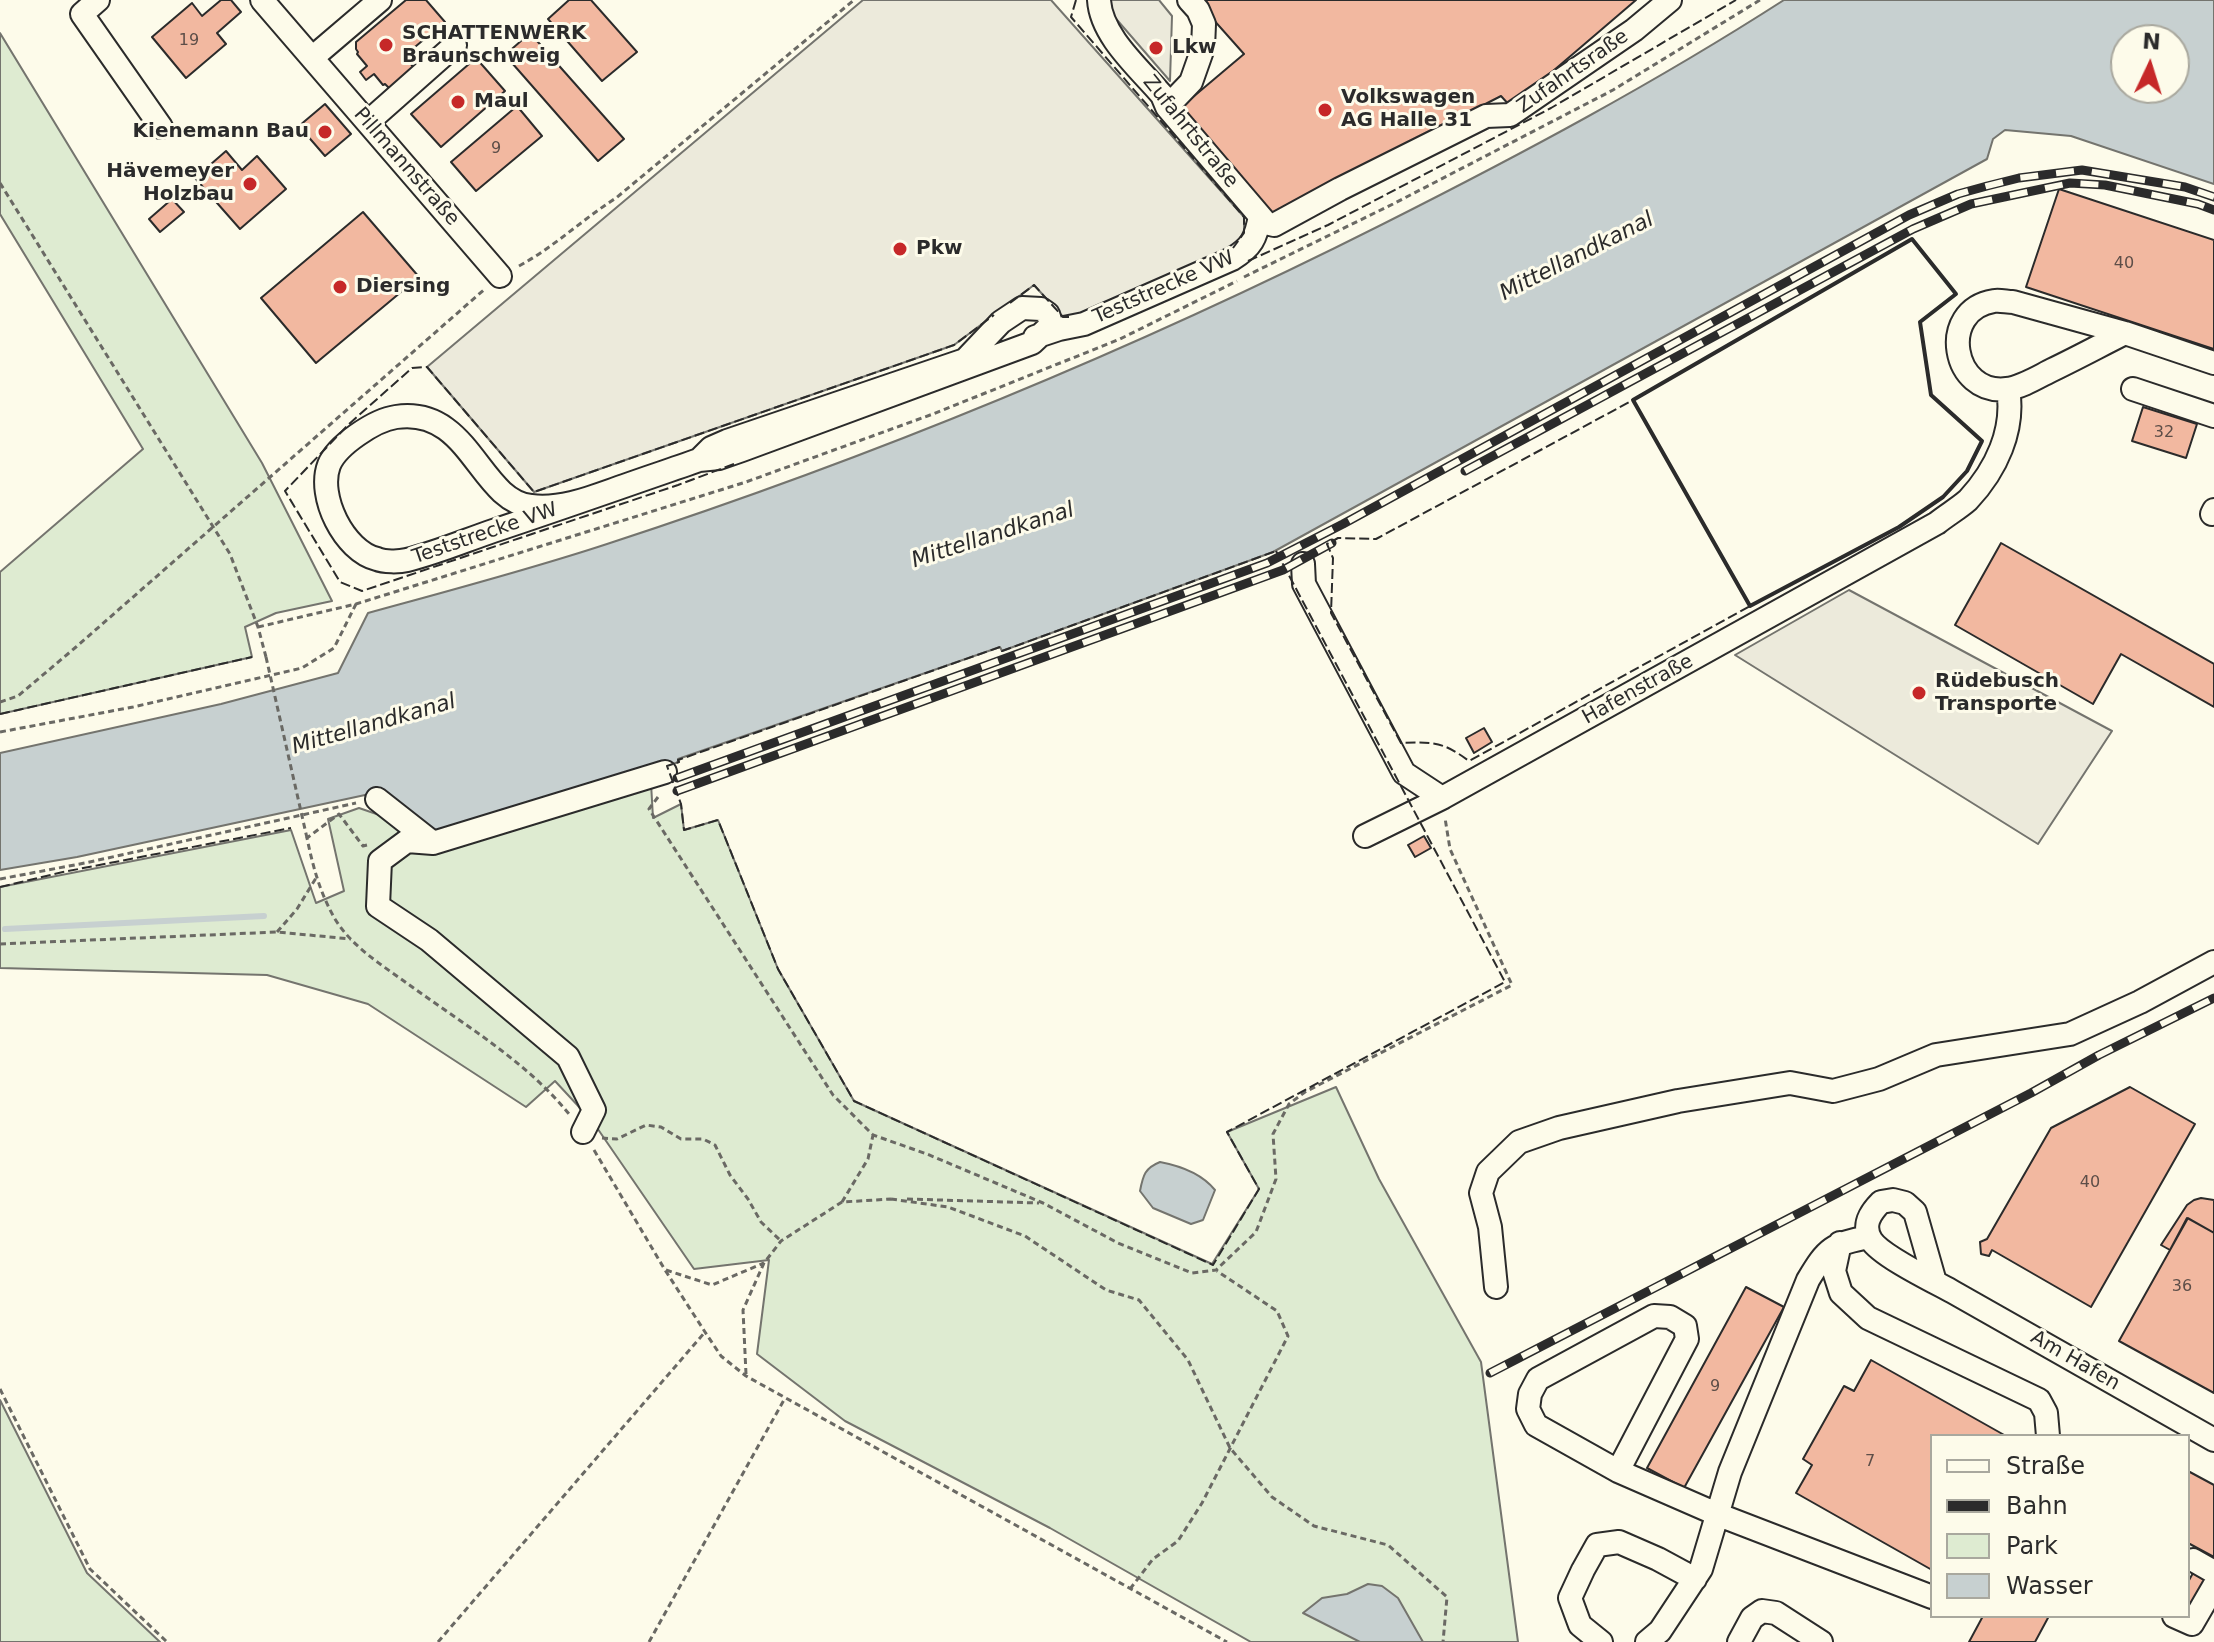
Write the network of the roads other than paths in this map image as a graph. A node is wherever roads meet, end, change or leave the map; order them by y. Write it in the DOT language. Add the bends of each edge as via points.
graph roads {
  1 [pos="98,0"];
  2 [pos="262,0"];
  3 [pos="380,0"];
  4 [pos="1099,0"];
  5 [pos="1189,0"];
  6 [pos="1670,0"];
  7 [pos="455,45"];
  8 [pos="312,58"];
  9 [pos="1167,107"];
  10 [pos="368,122"];
  11 [pos="161,127"];
  12 [pos="1260,216"];
  13 [pos="500,276"];
  14 [pos="2125,333"];
  15 [pos="1045,334"];
  16 [pos="965,360"];
  17 [pos="2214,363"];
  18 [pos="2008,389"];
  19 [pos="2133,389"];
  20 [pos="2214,416"];
  21 [pos="699,460"];
  22 [pos="1303,564"];
  23 [pos="664,781"];
  24 [pos="1442,798"];
  25 [pos="377,799"];
  26 [pos="1365,836"];
  27 [pos="433,843"];
  28 [pos="2214,962"];
  29 [pos="584,1134"];
  30 [pos="1869,1237"];
  31 [pos="1840,1243"];
  32 [pos="1935,1282"];
  33 [pos="1496,1287"];
  34 [pos="2048,1434"];
  35 [pos="2214,1440"];
  36 [pos="1618,1471"];
  37 [pos="1719,1515"];
  38 [pos="2193,1560"];
  39 [pos="2214,1572"];
  40 [pos="1695,1579"];
  41 [pos="2214,1586"];
  42 [pos="1930,1596"];
  43 [pos="2178,1618"];
  44 [pos="1601,1642"];
  45 [pos="1647,1642"];
  46 [pos="1739,1642"];
  47 [pos="1821,1642"];
  1 -- 11 [label="street" via="82,14"];
  2 -- 8 [label="street, Pillmannstraße"];
  3 -- 8 [label="street"];
  4 -- 9 [label="street, Zufahrtstraße" via="1106,29"];
  5 -- 9 [label="street" via="1204,24 1203,48 1191,82"];
  6 -- 12 [label="street, Zufahrtsraße" via="1510,115 1486,116 1274,225"];
  7 -- 10 [label="street"];
  8 -- 10 [label="street, Pillmannstraße"];
  9 -- 12 [label="street, Zufahrtstraße"];
  10 -- 13 [label="street, Pillmannstraße"];
  12 -- 15 [label="street, Teststrecke VW" via="1256,235 1232,259 1084,324"];
  14 -- 17 [label="street"];
  14 -- 18 [label="street"];
  14 -- 18 [label="street" via="2013,302 1994,301 1976,308 1958,333 1961,364 1985,387"];
  15 -- 16 [label="street, Teststrecke VW"];
  15 -- 16 [label="street, Teststrecke VW" via="1048,314 1022,308"];
  15 -- 21 [label="street, Teststrecke VW" via="858,408 719,458"];
  16 -- 21 [label="street, Teststrecke VW" via="727,441"];
  18 -- 24 [label="street, Hafenstraße" via="2010,423 1994,462 1968,500 1937,523"];
  19 -- 20 [label="street"];
  21 -- 21 [label="street, Teststrecke VW" via="602,494 560,508 404,561 376,559 345,536 328,501 326,482 338,452 368,427 396,417 423,419 451,432 501,491 529,506 579,502"];
  22 -- 24 [label="street" via="1304,584 1404,773"];
  23 -- 27 [label="street"];
  24 -- 26 [label="street, Hafenstraße"];
  25 -- 27 [label="street"];
  27 -- 29 [label="street" via="407,841 380,861 378,906 429,940 568,1057 594,1110"];
  28 -- 33 [label="street" via="2070,1034 1936,1055 1833,1091 1790,1083 1678,1101 1519,1142 1488,1172 1481,1193"];
  30 -- 31 [label="street"];
  30 -- 32 [label="street, Am Hafen" via="1877,1248"];
  30 -- 32 [label="street" via="1868,1218 1881,1202 1905,1203 1915,1212"];
  31 -- 34 [label="street" via="1834,1271 1841,1293 1868,1318 2039,1400"];
  31 -- 37 [label="street" via="1822,1256 1808,1280 1730,1472"];
  32 -- 35 [label="street, Am Hafen"];
  36 -- 36 [label="street" via="1536,1425 1528,1409 1530,1394 1538,1379 1654,1316 1670,1317 1685,1326 1687,1339"];
  36 -- 37 [label="street"];
  37 -- 40 [label="street"];
  37 -- 42 [label="street"];
  38 -- 39 [label="street"];
  40 -- 44 [label="street" via="1619,1542 1597,1545 1570,1598 1580,1625"];
  40 -- 45 [label="street"];
  41 -- 43 [label="street" via="2192,1624"];
  46 -- 47 [label="street" via="1762,1611 1776,1613"];
}
